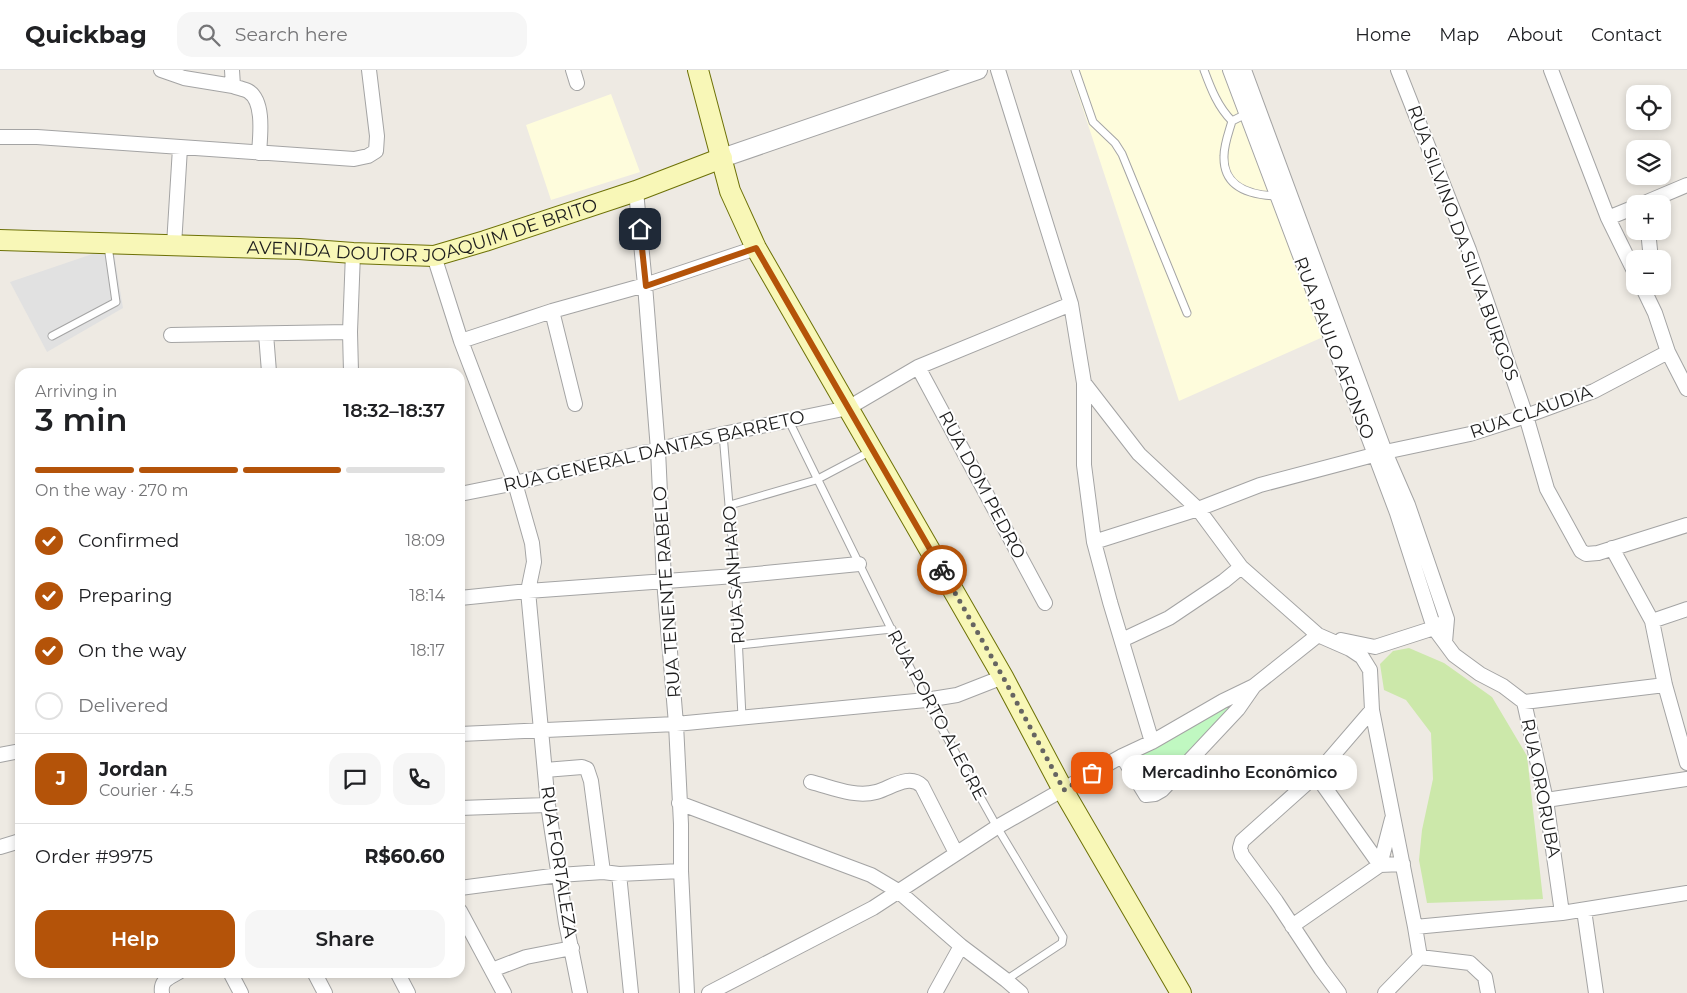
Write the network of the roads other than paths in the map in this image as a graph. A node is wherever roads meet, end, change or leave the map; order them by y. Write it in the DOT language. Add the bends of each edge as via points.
graph roads {
  1 [pos="161,70"];
  2 [pos="232,70"];
  3 [pos="369,70"];
  4 [pos="698,70"];
  5 [pos="978,70"];
  6 [pos="998,70"];
  7 [pos="1075,70"];
  8 [pos="1204,70"];
  9 [pos="1230,70"];
  10 [pos="1244,70"];
  11 [pos="1398,70"];
  12 [pos="1551,70"];
  13 [pos="233,86"];
  14 [pos="1253,112"];
  15 [pos="1232,121"];
  16 [pos="0,137"];
  17 [pos="180,148"];
  18 [pos="259,153"];
  19 [pos="722,158"];
  20 [pos="1687,185"];
  21 [pos="636,191"];
  22 [pos="1663,195"];
  23 [pos="1276,196"];
  24 [pos="1626,211"];
  25 [pos="1608,218"];
  26 [pos="1292,219"];
  27 [pos="0,240"];
  28 [pos="108,243"];
  29 [pos="174,245"];
  30 [pos="756,248"];
  31 [pos="352,253"];
  32 [pos="1626,255"];
  33 [pos="434,256"];
  34 [pos="646,286"];
  35 [pos="1646,295"];
  36 [pos="1654,295"];
  37 [pos="1071,304"];
  38 [pos="552,312"];
  39 [pos="1187,313"];
  40 [pos="1655,314"];
  41 [pos="350,332"];
  42 [pos="266,334"];
  43 [pos="171,335"];
  44 [pos="52,336"];
  45 [pos="461,341"];
  46 [pos="1668,352"];
  47 [pos="918,367"];
  48 [pos="269,368"];
  49 [pos="351,368"];
  50 [pos="1084,383"];
  51 [pos="1687,389"];
  52 [pos="575,404"];
  53 [pos="848,408"];
  54 [pos="1526,416"];
  55 [pos="789,421"];
  56 [pos="723,434"];
  57 [pos="658,450"];
  58 [pos="873,450"];
  59 [pos="1380,453"];
  60 [pos="816,480"];
  61 [pos="515,483"];
  62 [pos="465,493"];
  63 [pos="730,505"];
  64 [pos="1198,509"];
  65 [pos="1687,525"];
  66 [pos="1094,542"];
  67 [pos="1612,548"];
  68 [pos="859,564"];
  69 [pos="1241,567"];
  70 [pos="735,576"];
  71 [pos="664,580"];
  72 [pos="528,591"];
  73 [pos="465,597"];
  74 [pos="1045,603"];
  75 [pos="1687,609"];
  76 [pos="1447,619"];
  77 [pos="1652,622"];
  78 [pos="1434,628"];
  79 [pos="892,629"];
  80 [pos="1318,635"];
  81 [pos="1122,640"];
  82 [pos="1445,642"];
  83 [pos="739,645"];
  84 [pos="1003,677"];
  85 [pos="1665,685"];
  86 [pos="1254,686"];
  87 [pos="926,700"];
  88 [pos="1524,702"];
  89 [pos="1372,710"];
  90 [pos="742,717"];
  91 [pos="676,724"];
  92 [pos="540,731"];
  93 [pos="465,734"];
  94 [pos="1152,742"];
  95 [pos="15,752"];
  96 [pos="0,755"];
  97 [pos="1122,756"];
  98 [pos="1687,763"];
  99 [pos="545,770"];
  100 [pos="1316,775"];
  101 [pos="1687,779"];
  102 [pos="811,782"];
  103 [pos="1064,790"];
  104 [pos="1546,800"];
  105 [pos="679,803"];
  106 [pos="548,805"];
  107 [pos="465,808"];
  108 [pos="1393,816"];
  109 [pos="997,828"];
  110 [pos="15,842"];
  111 [pos="0,847"];
  112 [pos="956,853"];
  113 [pos="1403,864"];
  114 [pos="1380,865"];
  115 [pos="681,871"];
  116 [pos="603,872"];
  117 [pos="619,874"];
  118 [pos="558,875"];
  119 [pos="465,887"];
  120 [pos="898,891"];
  121 [pos="1687,893"];
  122 [pos="1584,910"];
  123 [pos="1562,913"];
  124 [pos="465,920"];
  125 [pos="1292,926"];
  126 [pos="1415,927"];
  127 [pos="961,946"];
  128 [pos="572,948"];
  129 [pos="1420,957"];
  130 [pos="492,970"];
  131 [pos="233,978"];
  132 [pos="317,978"];
  133 [pos="400,978"];
  134 [pos="1006,980"];
  135 [pos="241,993"];
  136 [pos="325,993"];
  137 [pos="408,993"];
  138 [pos="504,993"];
  139 [pos="580,993"];
  140 [pos="631,993"];
  141 [pos="687,993"];
  142 [pos="709,993"];
  143 [pos="935,993"];
  144 [pos="1021,993"];
  145 [pos="1181,993"];
  146 [pos="1339,993"];
  147 [pos="1385,993"];
  148 [pos="1488,993"];
  149 [pos="1596,993"];
  1 -- 13 [label="street" via="184,78"];
  2 -- 13 [label="street"];
  3 -- 18 [label="street" via="376,151 354,159"];
  4 -- 19 [label="main road"];
  5 -- 19 [label="street"];
  6 -- 37 [label="street"];
  7 -- 39 [label="lane" via="1094,122 1122,154"];
  8 -- 15 [label="lane" via="1212,92"];
  9 -- 14 [label="street, RUA PAULO AFONSO"];
  10 -- 14 [label="street, RUA PAULO AFONSO"];
  11 -- 54 [label="street, RUA SILVINO DA SILVA BURGOS" via="1469,250"];
  12 -- 25 [label="street"];
  13 -- 18 [label="street" via="250,92 257,102 261,119"];
  14 -- 15 [label="lane"];
  14 -- 23 [label="street, RUA PAULO AFONSO"];
  14 -- 26 [label="street, RUA PAULO AFONSO"];
  15 -- 23 [label="lane" via="1224,154 1224,168 1230,181 1262,195"];
  16 -- 17 [label="street"];
  17 -- 18 [label="street"];
  17 -- 29 [label="street"];
  19 -- 21 [label="main road, AVENIDA DOUTOR JOAQUIM DE BRITO"];
  19 -- 30 [label="main road" via="730,190"];
  20 -- 22 [label="street"];
  21 -- 33 [label="main road, AVENIDA DOUTOR JOAQUIM DE BRITO"];
  21 -- 34 [label="street, RUA TENENTE RABELO"];
  23 -- 26 [label="street, RUA PAULO AFONSO"];
  24 -- 25 [label="street"];
  25 -- 32 [label="street"];
  26 -- 59 [label="street, RUA PAULO AFONSO"];
  27 -- 28 [label="main road, AVENIDA DOUTOR JOAQUIM DE BRITO"];
  28 -- 29 [label="main road, AVENIDA DOUTOR JOAQUIM DE BRITO"];
  28 -- 44 [label="lane" via="116,302"];
  29 -- 31 [label="main road, AVENIDA DOUTOR JOAQUIM DE BRITO"];
  30 -- 34 [label="street"];
  30 -- 53 [label="main road"];
  31 -- 33 [label="main road, AVENIDA DOUTOR JOAQUIM DE BRITO"];
  31 -- 41 [label="street"];
  33 -- 45 [label="street, RUA FORTALEZA"];
  34 -- 38 [label="street"];
  34 -- 57 [label="street, RUA TENENTE RABELO"];
  35 -- 40 [label="street"];
  36 -- 40 [label="street"];
  37 -- 47 [label="street, RUA GENERAL DANTAS BARRETO"];
  37 -- 50 [label="street"];
  38 -- 45 [label="street"];
  38 -- 52 [label="street"];
  40 -- 46 [label="street"];
  41 -- 42 [label="street"];
  41 -- 49 [label="street"];
  42 -- 43 [label="street"];
  42 -- 48 [label="street"];
  45 -- 61 [label="street, RUA FORTALEZA"];
  46 -- 51 [label="street"];
  46 -- 54 [label="street, RUA CLAUDIA" via="1594,392"];
  47 -- 53 [label="street, RUA GENERAL DANTAS BARRETO"];
  47 -- 74 [label="street, RUA DOM PEDRO"];
  50 -- 64 [label="street" via="1139,454"];
  50 -- 66 [label="street" via="1084,465"];
  53 -- 55 [label="street, RUA GENERAL DANTAS BARRETO"];
  53 -- 58 [label="main road"];
  54 -- 59 [label="street, RUA CLAUDIA" via="1470,434"];
  54 -- 67 [label="street, RUA SILVINO DA SILVA BURGOS" via="1547,489 1581,551 1593,554"];
  55 -- 56 [label="street, RUA GENERAL DANTAS BARRETO"];
  55 -- 60 [label="lane, RUA PORTO ALEGRE"];
  56 -- 57 [label="street, RUA GENERAL DANTAS BARRETO"];
  56 -- 63 [label="lane, RUA SANHARO"];
  57 -- 61 [label="street, RUA GENERAL DANTAS BARRETO"];
  57 -- 71 [label="street, RUA TENENTE RABELO"];
  58 -- 60 [label="lane"];
  58 -- 84 [label="main road"];
  59 -- 64 [label="street, RUA CLAUDIA" via="1260,485"];
  59 -- 76 [label="street, RUA PAULO AFONSO" via="1408,505"];
  59 -- 78 [label="street, RUA PAULO AFONSO"];
  60 -- 63 [label="lane"];
  60 -- 68 [label="lane, RUA PORTO ALEGRE"];
  61 -- 62 [label="street, RUA GENERAL DANTAS BARRETO"];
  61 -- 72 [label="street, RUA FORTALEZA" via="532,543 534,562"];
  63 -- 70 [label="lane, RUA SANHARO"];
  64 -- 66 [label="street, RUA CLAUDIA"];
  64 -- 69 [label="street"];
  65 -- 67 [label="street, RUA SILVINO DA SILVA BURGOS"];
  66 -- 81 [label="street"];
  67 -- 77 [label="street"];
  68 -- 70 [label="street"];
  68 -- 79 [label="lane, RUA PORTO ALEGRE"];
  69 -- 80 [label="street"];
  69 -- 81 [label="street" via="1168,618"];
  70 -- 71 [label="street"];
  70 -- 83 [label="lane, RUA SANHARO"];
  71 -- 72 [label="street"];
  71 -- 91 [label="street, RUA TENENTE RABELO"];
  72 -- 73 [label="street"];
  72 -- 92 [label="street, RUA FORTALEZA"];
  75 -- 77 [label="street"];
  76 -- 78 [label="street"];
  76 -- 82 [label="street"];
  77 -- 85 [label="street"];
  78 -- 80 [label="street" via="1375,647"];
  78 -- 82 [label="street, RUA ORORUBA"];
  79 -- 83 [label="lane"];
  79 -- 87 [label="lane, RUA PORTO ALEGRE"];
  80 -- 86 [label="street"];
  80 -- 89 [label="street" via="1362,657 1370,670"];
  81 -- 94 [label="street"];
  82 -- 88 [label="street, RUA ORORUBA" via="1454,655"];
  83 -- 90 [label="lane, RUA SANHARO"];
  84 -- 87 [label="street" via="957,695"];
  84 -- 103 [label="main road"];
  85 -- 88 [label="street"];
  85 -- 98 [label="street"];
  86 -- 94 [label="street"];
  86 -- 97 [label="street" via="1238,709 1155,794 1146,795"];
  87 -- 90 [label="street"];
  87 -- 109 [label="lane, RUA PORTO ALEGRE"];
  88 -- 104 [label="street, RUA ORORUBA"];
  89 -- 100 [label="street"];
  89 -- 108 [label="street"];
  90 -- 91 [label="street"];
  91 -- 92 [label="street"];
  91 -- 105 [label="street, RUA TENENTE RABELO"];
  92 -- 93 [label="street"];
  92 -- 99 [label="street, RUA FORTALEZA"];
  94 -- 97 [label="street"];
  95 -- 96 [label="street"];
  97 -- 103 [label="street"];
  99 -- 106 [label="street, RUA FORTALEZA"];
  99 -- 116 [label="street" via="587,769 592,781"];
  100 -- 114 [label="street"];
  100 -- 125 [label="street" via="1242,841 1240,848"];
  101 -- 104 [label="street"];
  102 -- 112 [label="street" via="864,795 915,780 922,786"];
  103 -- 109 [label="street"];
  103 -- 145 [label="main road"];
  104 -- 123 [label="street, RUA ORORUBA"];
  105 -- 115 [label="street, RUA TENENTE RABELO"];
  105 -- 120 [label="street" via="871,876"];
  106 -- 107 [label="street"];
  106 -- 118 [label="street, RUA FORTALEZA"];
  108 -- 113 [label="street"];
  108 -- 114 [label="street"];
  109 -- 112 [label="street"];
  109 -- 134 [label="lane, RUA PORTO ALEGRE" via="1063,937 1062,943"];
  110 -- 111 [label="street"];
  112 -- 120 [label="street"];
  113 -- 114 [label="street"];
  113 -- 126 [label="street"];
  114 -- 125 [label="street"];
  115 -- 117 [label="street"];
  115 -- 141 [label="street, RUA TENENTE RABELO"];
  116 -- 117 [label="street"];
  116 -- 118 [label="street"];
  117 -- 140 [label="street"];
  118 -- 119 [label="street"];
  118 -- 128 [label="street, RUA FORTALEZA"];
  120 -- 127 [label="street"];
  120 -- 142 [label="street" via="873,908"];
  121 -- 122 [label="street"];
  122 -- 123 [label="street"];
  122 -- 149 [label="street"];
  123 -- 126 [label="street"];
  124 -- 130 [label="street"];
  125 -- 146 [label="street"];
  126 -- 129 [label="street"];
  127 -- 134 [label="street"];
  127 -- 143 [label="street"];
  128 -- 130 [label="street" via="526,957"];
  128 -- 139 [label="street, RUA FORTALEZA"];
  129 -- 147 [label="street"];
  129 -- 148 [label="street" via="1470,962 1485,977"];
  130 -- 138 [label="street"];
  131 -- 135 [label="street"];
  132 -- 136 [label="street"];
  133 -- 137 [label="street"];
  134 -- 144 [label="street"];
}
